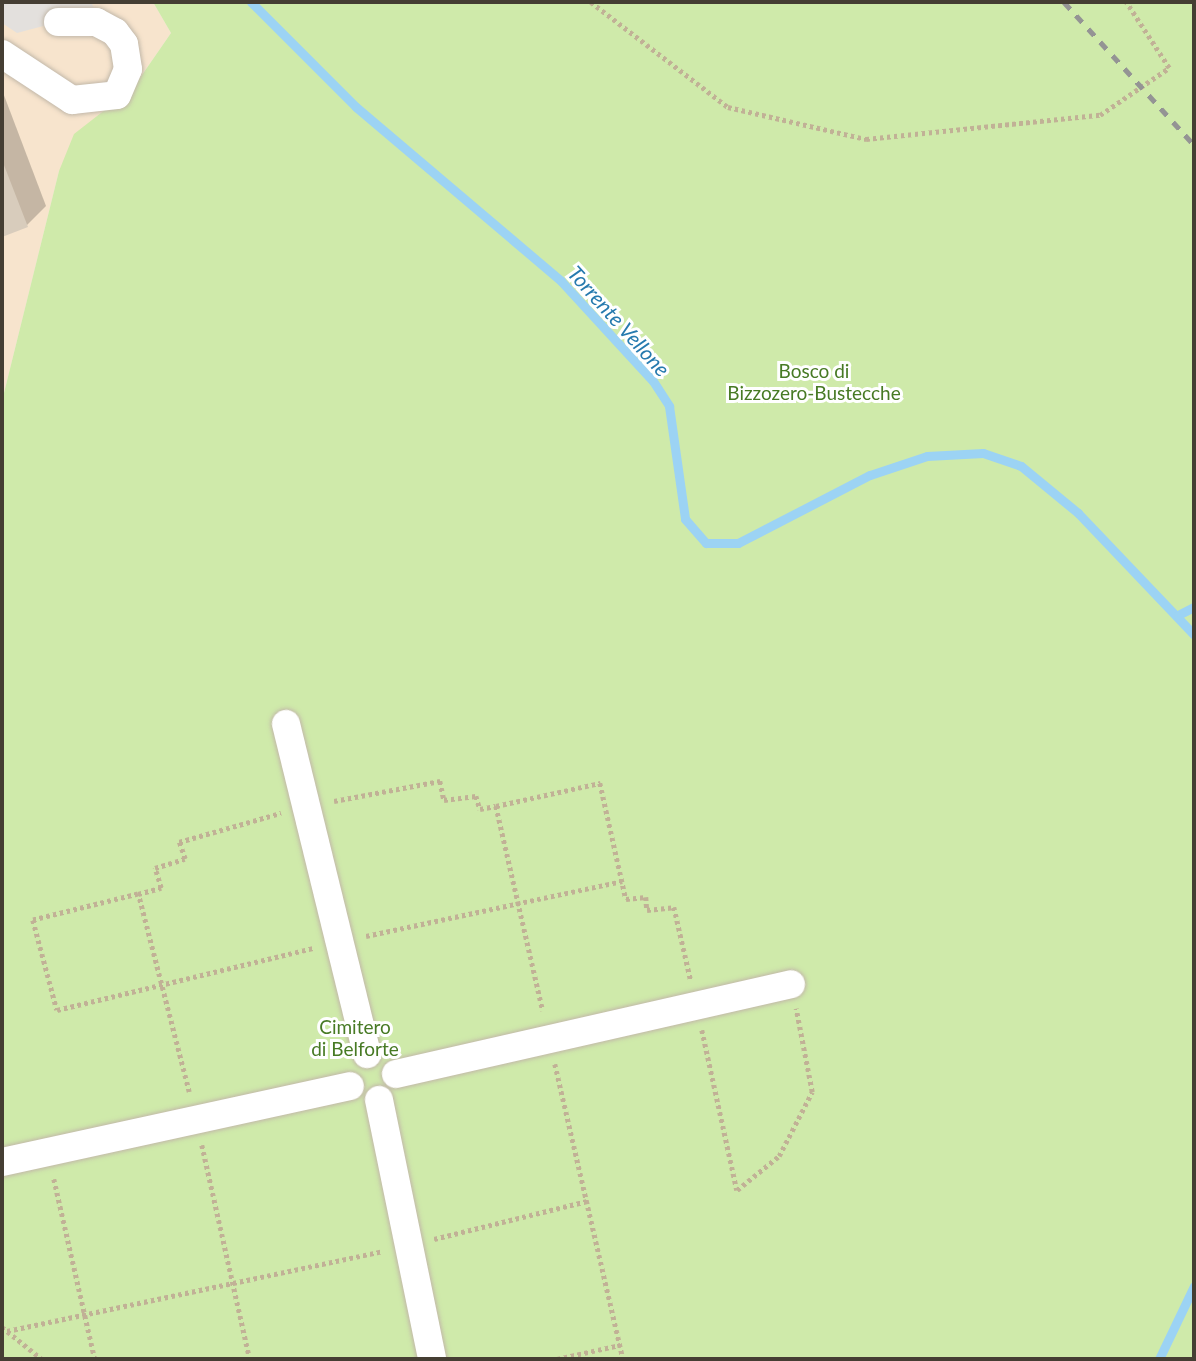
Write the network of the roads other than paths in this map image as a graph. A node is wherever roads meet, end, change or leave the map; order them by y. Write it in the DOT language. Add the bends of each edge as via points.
graph roads {
  1 [pos="58,22"];
  2 [pos="2,54"];
  3 [pos="286,724"];
  4 [pos="791,985"];
  5 [pos="367,1054"];
  6 [pos="396,1074"];
  7 [pos="350,1086"];
  8 [pos="379,1100"];
  9 [pos="2,1162"];
  10 [pos="432,1359"];
  1 -- 2 [label="street" via="96,22 115,32 124,44 128,69 117,95 72,100"];
  3 -- 5 [label="street"];
  4 -- 6 [label="street"];
  5 -- 6 [label="street" via="385,1057"];
  5 -- 7 [label="street" via="352,1064"];
  6 -- 8 [label="street" via="394,1088"];
  7 -- 8 [label="street" via="359,1098"];
  7 -- 9 [label="street"];
  8 -- 10 [label="street"];
}
